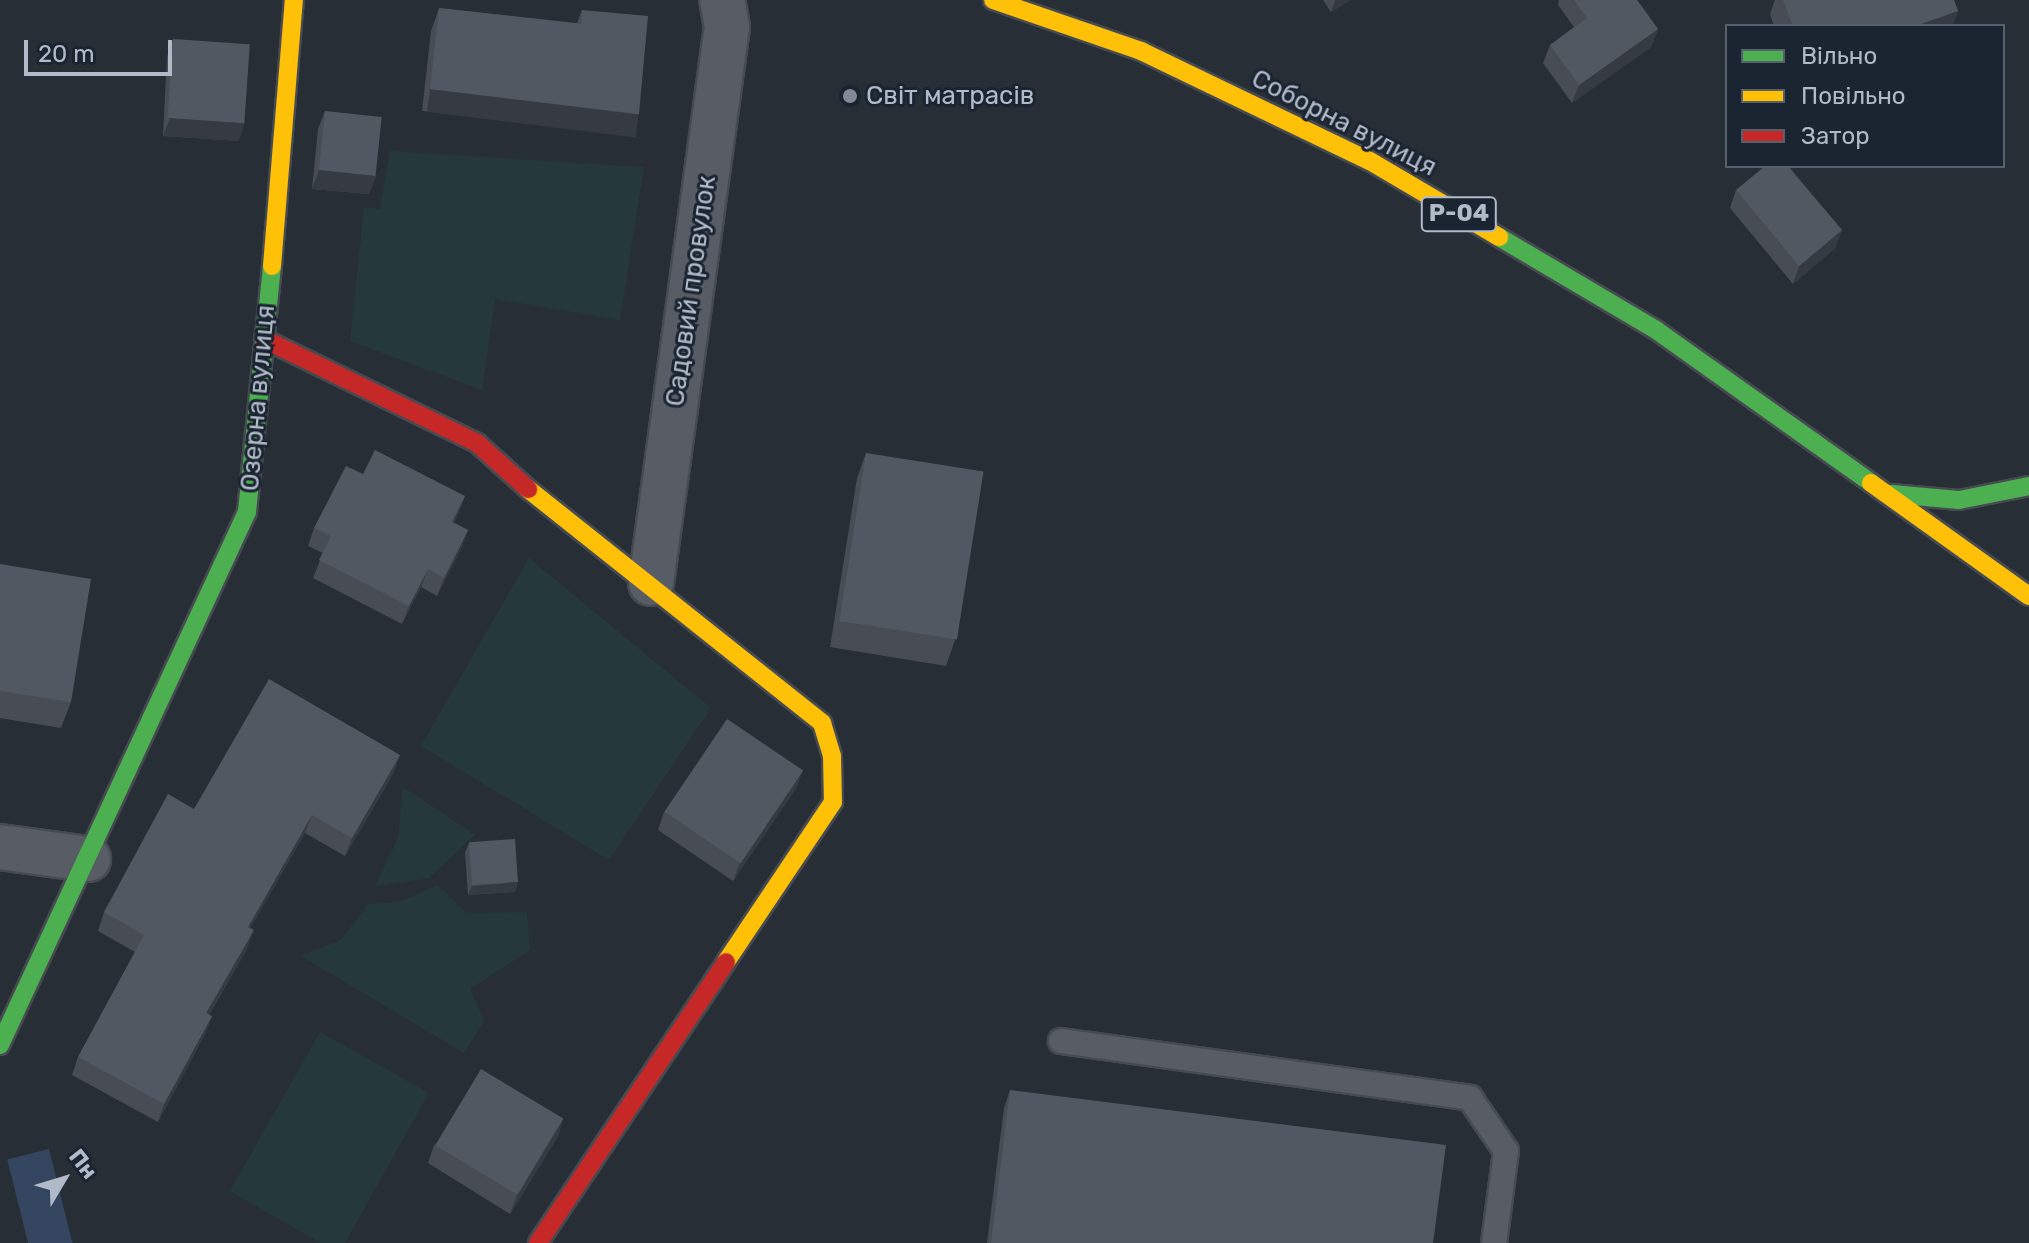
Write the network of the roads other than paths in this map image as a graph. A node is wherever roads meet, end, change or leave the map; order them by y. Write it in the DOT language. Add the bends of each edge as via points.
graph roads {
  1 [pos="294,0"];
  2 [pos="722,0"];
  3 [pos="993,0"];
  4 [pos="264,339"];
  5 [pos="2029,486"];
  6 [pos="1890,494"];
  7 [pos="651,583"];
  8 [pos="2029,596"];
  9 [pos="0,847"];
  10 [pos="88,859"];
  11 [pos="1061,1041"];
  12 [pos="0,1045"];
  13 [pos="538,1243"];
  14 [pos="1494,1243"];
  1 -- 4 [label="street, Озерна вулиця"];
  2 -- 7 [label="street, Садовий провулок" via="727,27"];
  3 -- 6 [label="street, Соборна вулиця / Р-04" via="1141,51 1370,161 1656,330"];
  4 -- 7 [label="street" via="477,443 550,509"];
  4 -- 10 [label="street, Озерна вулиця" via="247,512"];
  5 -- 6 [label="street" via="1959,500"];
  6 -- 8 [label="street, Соборна вулиця / Р-04"];
  7 -- 13 [label="street" via="822,723 832,756 833,802"];
  9 -- 10 [label="street"];
  10 -- 12 [label="street, Озерна вулиця"];
  11 -- 14 [label="lane" via="1470,1098 1506,1151"];
}
